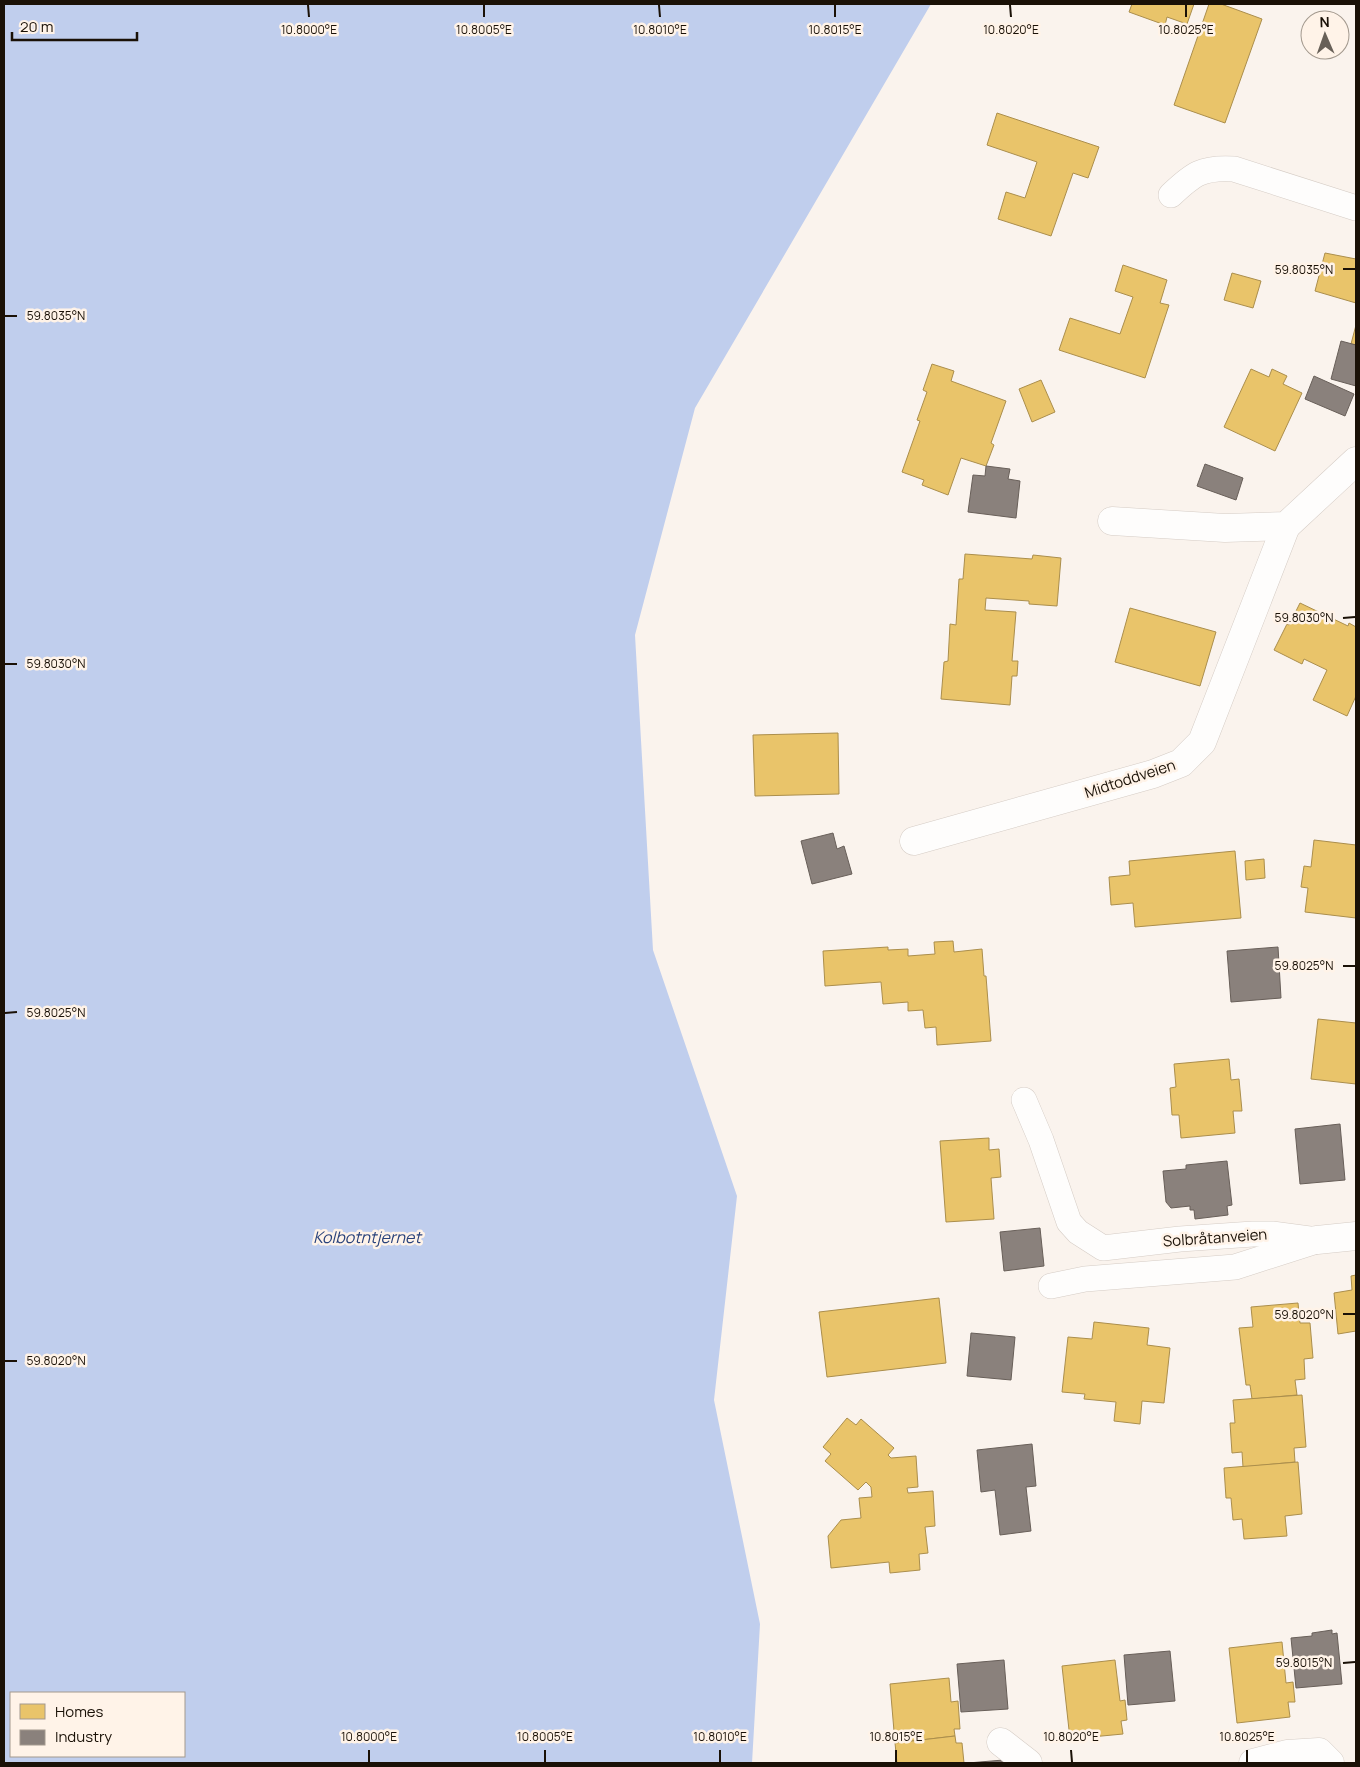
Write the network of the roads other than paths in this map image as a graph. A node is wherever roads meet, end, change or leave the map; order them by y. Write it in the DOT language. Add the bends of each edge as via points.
graph roads {
  1 [pos="1171,194"];
  2 [pos="1356,208"];
  3 [pos="1356,461"];
  4 [pos="1112,520"];
  5 [pos="1286,526"];
  6 [pos="914,841"];
  7 [pos="1024,1100"];
  8 [pos="1356,1236"];
  9 [pos="1317,1240"];
  10 [pos="1051,1286"];
  11 [pos="1001,1742"];
  12 [pos="1028,1763"];
  13 [pos="1253,1763"];
  14 [pos="1330,1763"];
  1 -- 2 [label="lane" via="1198,173 1214,168 1234,169"];
  3 -- 5 [label="street, Midtoddveien"];
  4 -- 5 [label="street" via="1225,528"];
  5 -- 6 [label="street, Midtoddveien" via="1202,742 1181,763 1153,774"];
  7 -- 9 [label="lane, Solbråtanveien" via="1069,1222 1103,1248 1253,1234"];
  8 -- 9 [label="street, Solbråtanveien"];
  9 -- 10 [label="lane" via="1235,1267 1085,1279"];
  11 -- 12 [label="street"];
  13 -- 14 [label="street" via="1288,1754 1319,1752"];
}
